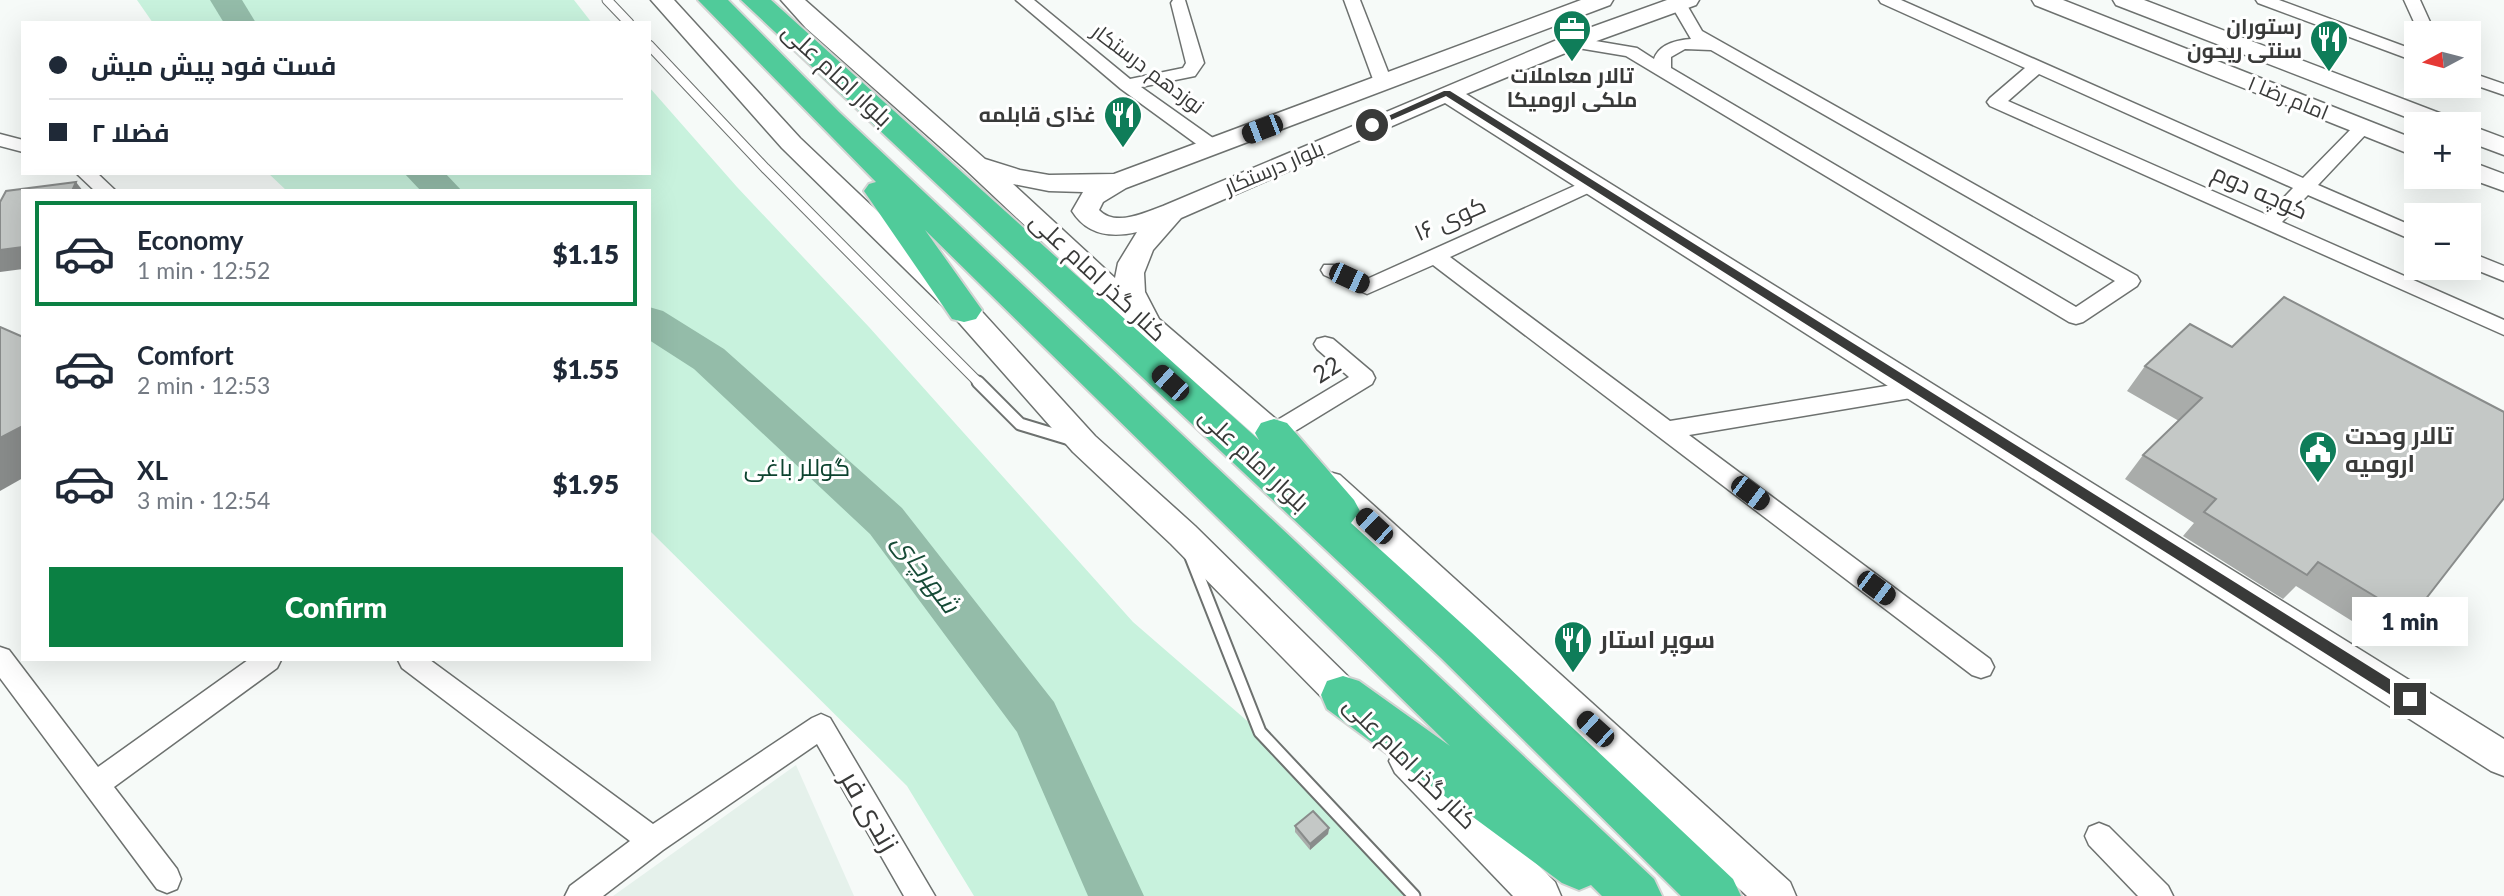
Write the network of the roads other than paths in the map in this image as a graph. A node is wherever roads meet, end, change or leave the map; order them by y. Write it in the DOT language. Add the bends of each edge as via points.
graph roads {
  1 [pos="607,0"];
  2 [pos="662,0"];
  3 [pos="712,0"];
  4 [pos="755,0"];
  5 [pos="780,0"];
  6 [pos="792,0"];
  7 [pos="1024,0"];
  8 [pos="1352,0"];
  9 [pos="1602,0"];
  10 [pos="1887,0"];
  11 [pos="2043,0"];
  12 [pos="2124,0"];
  13 [pos="2264,0"];
  14 [pos="2412,0"];
  15 [pos="1683,1"];
  16 [pos="1178,3"];
  17 [pos="627,21"];
  18 [pos="2422,21"];
  19 [pos="814,23"];
  20 [pos="1572,42"];
  21 [pos="1714,45"];
  22 [pos="651,47"];
  23 [pos="2404,52"];
  24 [pos="2038,67"];
  25 [pos="1662,70"];
  26 [pos="1383,82"];
  27 [pos="2482,82"];
  28 [pos="1127,85"];
  29 [pos="2504,90"];
  30 [pos="1447,93"];
  31 [pos="2415,112"];
  32 [pos="828,118"];
  33 [pos="2362,128"];
  34 [pos="2481,138"];
  35 [pos="0,140"];
  36 [pos="2404,144"];
  37 [pos="21,145"];
  38 [pos="1213,147"];
  39 [pos="2504,147"];
  40 [pos="974,163"];
  41 [pos="2481,174"];
  42 [pos="87,175"];
  43 [pos="1117,182"];
  44 [pos="2504,183"];
  45 [pos="1592,184"];
  46 [pos="2305,186"];
  47 [pos="105,189"];
  48 [pos="1172,212"];
  49 [pos="2270,223"];
  50 [pos="2404,230"];
  51 [pos="1434,255"];
  52 [pos="2481,264"];
  53 [pos="1331,270"];
  54 [pos="2504,274"];
  55 [pos="964,310"];
  56 [pos="1147,324"];
  57 [pos="2504,328"];
  58 [pos="1325,344"];
  59 [pos="1917,389"];
  60 [pos="1667,430"];
  61 [pos="1274,433"];
  62 [pos="1084,444"];
  63 [pos="1183,535"];
  64 [pos="1456,645"];
  65 [pos="267,661"];
  66 [pos="412,661"];
  67 [pos="8,664"];
  68 [pos="1981,667"];
  69 [pos="1343,695"];
  70 [pos="2504,758"];
  71 [pos="95,785"];
  72 [pos="2099,836"];
  73 [pos="653,841"];
  74 [pos="167,879"];
  75 [pos="580,896"];
  76 [pos="920,896"];
  77 [pos="1414,896"];
  78 [pos="1541,896"];
  79 [pos="1618,896"];
  80 [pos="1637,896"];
  81 [pos="1716,896"];
  82 [pos="1776,896"];
  83 [pos="2158,896"];
  1 -- 17 [label="lane"];
  2 -- 55 [label="main road, کنار گذر امام علی" via="791,143"];
  3 -- 32 [label="highway, بلوار امام علی"];
  4 -- 64 [label="highway, بلوار امام علی"];
  5 -- 19 [label="highway"];
  6 -- 19 [label="main road, کنار گذر امام علی"];
  7 -- 28 [label="street, نوزدهم درستکار"];
  8 -- 26 [label="street"];
  9 -- 26 [label="main road, بلوار درستکار"];
  10 -- 24 [label="street"];
  11 -- 33 [label="main road, امام رضا ۱"];
  12 -- 31 [label="main road, امام رضا ۱"];
  13 -- 23 [label="street"];
  14 -- 18 [label="street"];
  15 -- 20 [label="main road, بلوار درستکار"];
  15 -- 21 [label="street" via="1695,34"];
  16 -- 28 [label="street" via="1195,63 1189,72"];
  19 -- 40 [label="main road, کنار گذر امام علی"];
  20 -- 25 [label="street" via="1631,51"];
  20 -- 30 [label="main road, بلوار درستکار"];
  21 -- 25 [label="street" via="1672,47 1663,55"];
  21 -- 25 [label="street" via="2130,281 2076,317"];
  22 -- 62 [label="lane" via="1020,424"];
  24 -- 46 [label="street"];
  24 -- 49 [label="street, کوچه دوم" via="1996,102"];
  26 -- 38 [label="main road, بلوار درستکار"];
  27 -- 29 [label="street"];
  28 -- 38 [label="street, نوزدهم درستکار"];
  30 -- 45 [label="main road"];
  30 -- 48 [label="main road, بلوار درستکار"];
  32 -- 55 [label="highway"];
  32 -- 80 [label="highway, بلوار امام علی"];
  33 -- 36 [label="main road, امام رضا ۱"];
  33 -- 46 [label="street"];
  34 -- 39 [label="main road"];
  35 -- 37 [label="street"];
  38 -- 43 [label="main road, بلوار درستکار"];
  40 -- 43 [label="main road" via="1015,179 1067,185"];
  40 -- 56 [label="main road, کنار گذر امام علی"];
  41 -- 44 [label="main road"];
  42 -- 47 [label="street"];
  43 -- 48 [label="main road, بلوار درستکار" via="1093,197 1085,211 1088,218 1102,225 1133,225"];
  45 -- 51 [label="street, کوی ۱۶"];
  45 -- 59 [label="main road"];
  46 -- 49 [label="street"];
  46 -- 50 [label="street"];
  48 -- 56 [label="main road" via="1151,231 1132,265 1129,283"];
  49 -- 57 [label="street, کوچه دوم"];
  51 -- 53 [label="street, کوی ۱۶" via="1367,287"];
  51 -- 60 [label="street"];
  52 -- 54 [label="street"];
  55 -- 62 [label="main road, کنار گذر امام علی"];
  56 -- 61 [label="main road, کنار گذر امام علی"];
  58 -- 61 [label="street, 22" via="1364,378"];
  59 -- 60 [label="street"];
  59 -- 70 [label="main road"];
  60 -- 68 [label="street"];
  61 -- 64 [label="highway"];
  61 -- 82 [label="main road, کنار گذر امام علی"];
  62 -- 63 [label="main road, کنار گذر امام علی"];
  63 -- 69 [label="main road, کنار گذر امام علی"];
  63 -- 77 [label="lane" via="1260,732"];
  64 -- 81 [label="highway, بلوار امام علی"];
  65 -- 71 [label="street"];
  66 -- 73 [label="street"];
  67 -- 71 [label="street"];
  69 -- 78 [label="main road, کنار گذر امام علی"];
  69 -- 79 [label="highway"];
  71 -- 74 [label="street"];
  72 -- 83 [label="street"];
  73 -- 75 [label="street"];
  73 -- 76 [label="street, زندی فر" via="821,726"];
}
